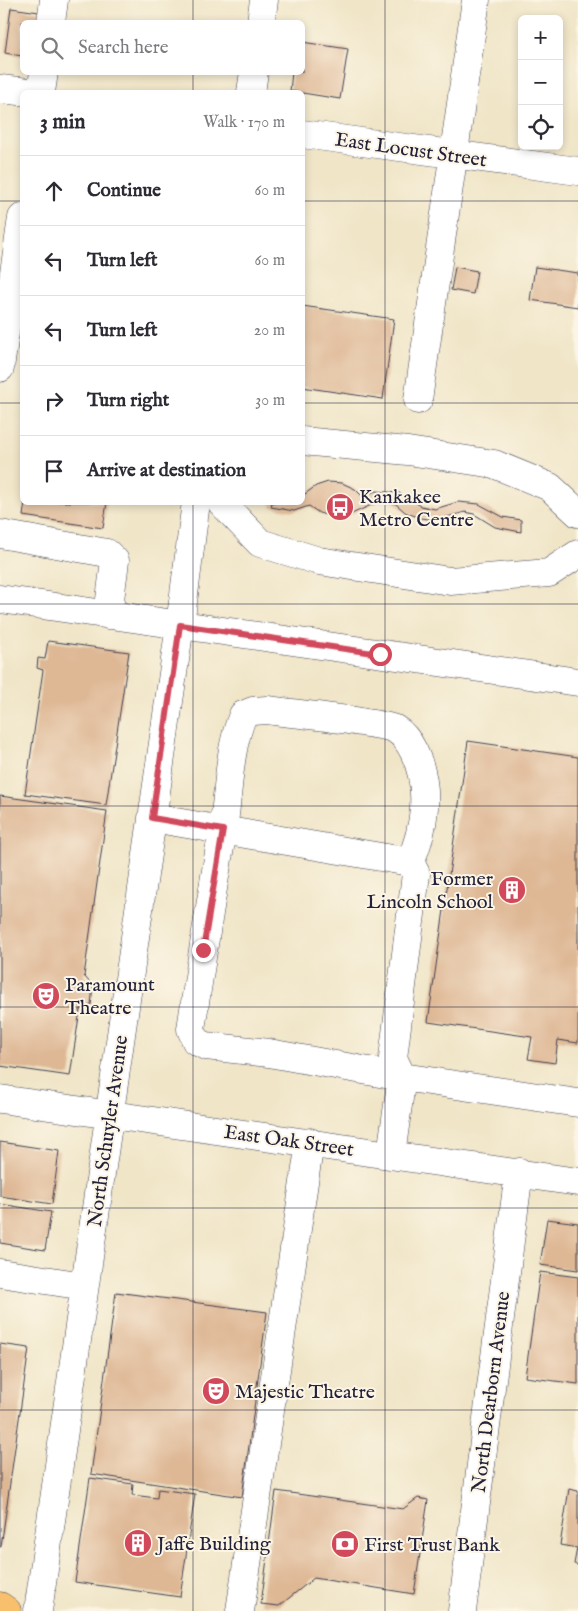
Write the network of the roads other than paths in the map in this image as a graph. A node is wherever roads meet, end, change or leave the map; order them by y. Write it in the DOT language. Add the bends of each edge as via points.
graph roads {
  1 [pos="54,0"];
  2 [pos="264,0"];
  3 [pos="476,0"];
  4 [pos="51,20"];
  5 [pos="261,20"];
  6 [pos="44,75"];
  7 [pos="254,75"];
  8 [pos="0,89"];
  9 [pos="41,90"];
  10 [pos="251,90"];
  11 [pos="20,91"];
  12 [pos="305,134"];
  13 [pos="455,155"];
  14 [pos="578,171"];
  15 [pos="20,235"];
  16 [pos="0,368"];
  17 [pos="418,400"];
  18 [pos="305,441"];
  19 [pos="196,505"];
  20 [pos="224,505"];
  21 [pos="578,513"];
  22 [pos="0,534"];
  23 [pos="578,554"];
  24 [pos="0,599"];
  25 [pos="108,615"];
  26 [pos="180,625"];
  27 [pos="578,682"];
  28 [pos="152,818"];
  29 [pos="223,830"];
  30 [pos="410,862"];
  31 [pos="402,1077"];
  32 [pos="0,1098"];
  33 [pos="578,1103"];
  34 [pos="109,1114"];
  35 [pos="310,1142"];
  36 [pos="391,1154"];
  37 [pos="519,1172"];
  38 [pos="578,1182"];
  39 [pos="0,1273"];
  40 [pos="84,1286"];
  41 [pos="0,1606"];
  42 [pos="7,1611"];
  43 [pos="38,1611"];
  44 [pos="240,1611"];
  45 [pos="462,1611"];
  1 -- 4 [label="street"];
  2 -- 5 [label="street"];
  3 -- 13 [label="street"];
  6 -- 9 [label="street"];
  7 -- 10 [label="street"];
  8 -- 11 [label="street"];
  12 -- 13 [label="street, East Locust Street"];
  13 -- 14 [label="street, East Locust Street"];
  13 -- 17 [label="street"];
  15 -- 16 [label="street"];
  18 -- 21 [label="street" via="408,451 494,464 550,487"];
  19 -- 26 [label="street, North Schuyler Avenue"];
  20 -- 23 [label="street" via="260,543 319,561 450,581 549,573"];
  22 -- 25 [label="street" via="107,553 115,562"];
  24 -- 25 [label="street"];
  25 -- 26 [label="street"];
  26 -- 27 [label="street"];
  26 -- 28 [label="street, North Schuyler Avenue"];
  28 -- 29 [label="street"];
  28 -- 34 [label="street, North Schuyler Avenue"];
  29 -- 30 [label="street"];
  29 -- 30 [label="street" via="235,736 244,715 267,710 371,724 402,734 420,765 424,790 423,817"];
  29 -- 31 [label="street" via="191,1029 196,1041 206,1046 269,1053"];
  30 -- 31 [label="street" via="416,874 393,1058"];
  31 -- 33 [label="street"];
  31 -- 36 [label="street"];
  32 -- 34 [label="street, East Oak Street"];
  34 -- 35 [label="street, East Oak Street"];
  34 -- 40 [label="street, North Schuyler Avenue"];
  35 -- 36 [label="street, East Oak Street"];
  35 -- 44 [label="street"];
  36 -- 37 [label="street, East Oak Street"];
  37 -- 38 [label="street, East Oak Street"];
  37 -- 45 [label="street, North Dearborn Avenue"];
  39 -- 40 [label="street"];
  40 -- 43 [label="street, North Schuyler Avenue"];
  41 -- 42 [label="main road"];
}
